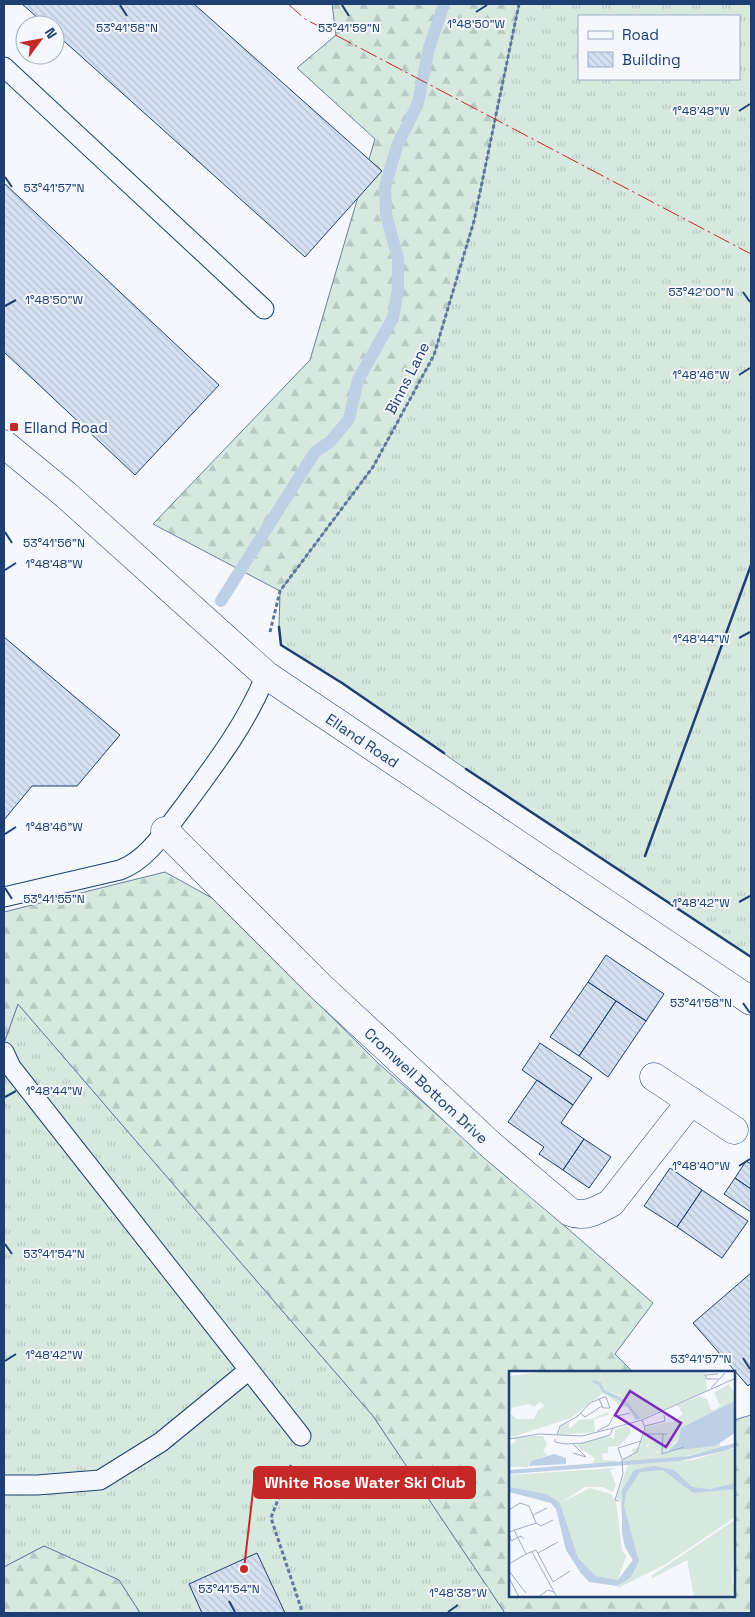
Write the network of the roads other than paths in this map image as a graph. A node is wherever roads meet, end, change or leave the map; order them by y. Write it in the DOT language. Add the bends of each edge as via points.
graph roads {
  1 [pos="4,67"];
  2 [pos="264,309"];
  3 [pos="4,444"];
  4 [pos="266,675"];
  5 [pos="165,831"];
  6 [pos="4,897"];
  7 [pos="751,1001"];
  8 [pos="4,1052"];
  9 [pos="654,1077"];
  10 [pos="691,1101"];
  11 [pos="734,1130"];
  12 [pos="249,1370"];
  13 [pos="301,1436"];
  14 [pos="4,1485"];
  1 -- 2 [label="lane"];
  3 -- 4 [label="main road, Elland Road" via="66,495"];
  4 -- 5 [label="lane" via="256,700 228,749"];
  4 -- 7 [label="main road, Elland Road"];
  5 -- 6 [label="lane" via="128,868"];
  5 -- 10 [label="main road, Cromwell Bottom Drive" via="320,987 492,1146 570,1212 587,1214 612,1203"];
  8 -- 12 [label="lane" via="11,1067"];
  9 -- 10 [label="main road"];
  10 -- 11 [label="main road"];
  12 -- 13 [label="lane"];
  12 -- 14 [label="lane" via="161,1442 100,1480"];
}
